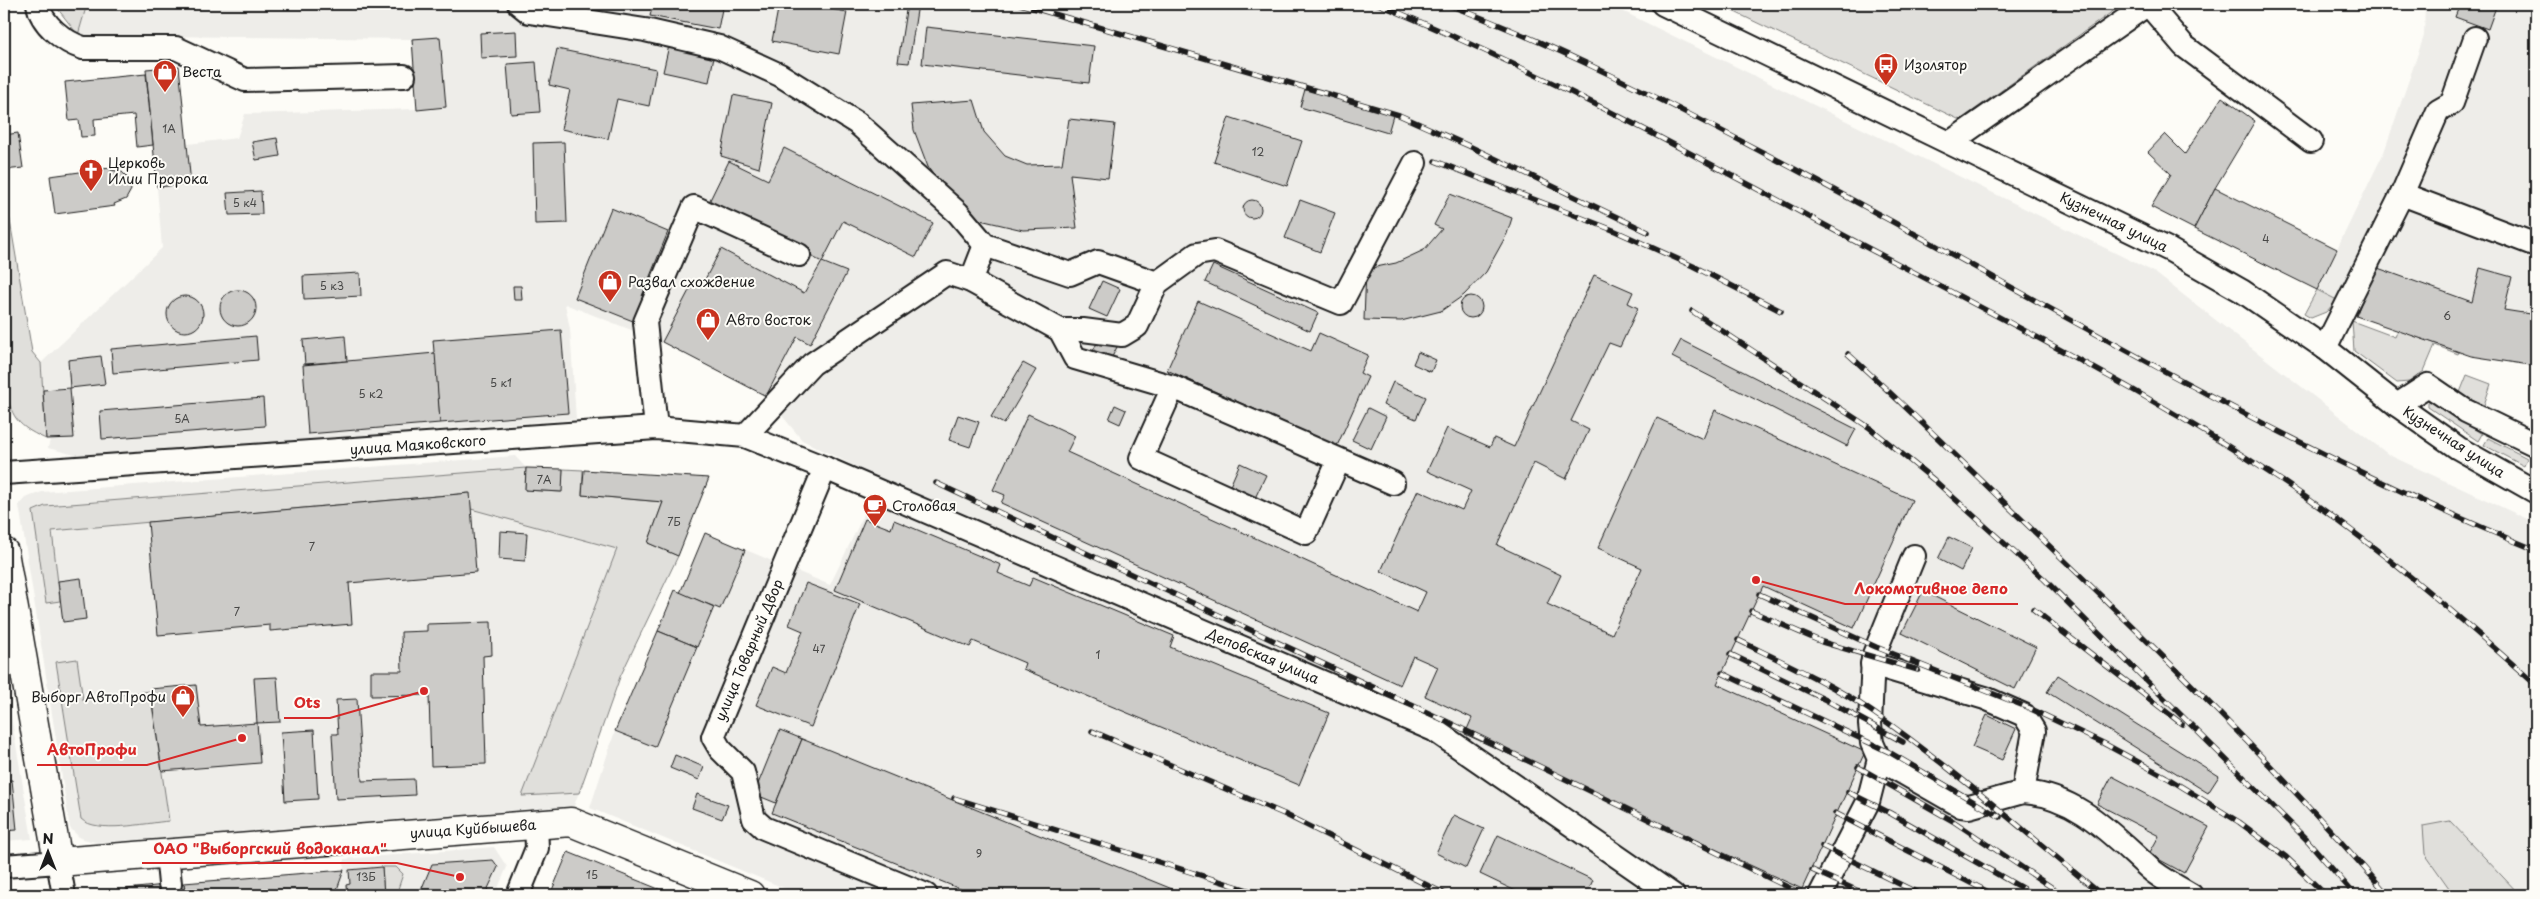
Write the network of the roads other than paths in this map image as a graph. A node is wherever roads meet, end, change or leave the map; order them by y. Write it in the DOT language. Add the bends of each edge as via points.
graph roads {
  1 [pos="38,4"];
  2 [pos="519,4"];
  3 [pos="1663,4"];
  4 [pos="2148,4"];
  5 [pos="2474,38"];
  6 [pos="404,76"];
  7 [pos="2311,141"];
  8 [pos="1951,142"];
  9 [pos="1415,163"];
  10 [pos="2402,194"];
  11 [pos="985,245"];
  12 [pos="2536,245"];
  13 [pos="799,255"];
  14 [pos="971,281"];
  15 [pos="1157,283"];
  16 [pos="1060,330"];
  17 [pos="2325,348"];
  18 [pos="1173,387"];
  19 [pos="2397,405"];
  20 [pos="656,428"];
  21 [pos="744,436"];
  22 [pos="2536,445"];
  23 [pos="1339,460"];
  24 [pos="825,468"];
  25 [pos="4,473"];
  26 [pos="1394,484"];
  27 [pos="2536,492"];
  28 [pos="4,552"];
  29 [pos="1914,556"];
  30 [pos="1872,664"];
  31 [pos="1879,758"];
  32 [pos="2023,792"];
  33 [pos="536,824"];
  34 [pos="168,854"];
  35 [pos="58,862"];
  36 [pos="4,866"];
  37 [pos="170,884"];
  38 [pos="713,888"];
  39 [pos="64,895"];
  40 [pos="518,895"];
  41 [pos="750,895"];
  42 [pos="926,895"];
  43 [pos="1673,895"];
  44 [pos="1820,895"];
  45 [pos="2191,895"];
  1 -- 6 [label="street" via="39,12 72,45 83,48 176,48 245,80"];
  2 -- 11 [label="street" via="529,12 645,30 719,47 780,74 857,123 958,213"];
  3 -- 8 [label="street, Кузнечная улица"];
  4 -- 7 [label="street" via="2184,46"];
  4 -- 8 [label="street"];
  5 -- 10 [label="street" via="2452,103 2438,111"];
  8 -- 17 [label="street, Кузнечная улица" via="2168,248 2242,291"];
  9 -- 15 [label="street" via="1341,303 1215,251 1197,254"];
  10 -- 12 [label="street"];
  10 -- 17 [label="street"];
  11 -- 14 [label="street"];
  11 -- 15 [label="street" via="1070,274 1098,262"];
  13 -- 20 [label="street" via="694,207 644,322"];
  14 -- 16 [label="street"];
  14 -- 21 [label="street" via="947,273 812,364"];
  15 -- 16 [label="street" via="1137,326 1122,335"];
  16 -- 18 [label="street" via="1075,358"];
  17 -- 19 [label="street, Кузнечная улица"];
  18 -- 23 [label="street"];
  18 -- 23 [label="street" via="1141,458 1306,533"];
  19 -- 22 [label="street" via="2428,385 2466,411"];
  19 -- 27 [label="street, Кузнечная улица" via="2458,448"];
  20 -- 21 [label="street, улица Маяковского"];
  20 -- 25 [label="street, улица Маяковского"];
  21 -- 24 [label="street, улица Маяковского"];
  23 -- 26 [label="street"];
  24 -- 42 [label="street, улица Товарный Двор" via="713,736 730,761 743,772 754,819 764,828"];
  24 -- 43 [label="street, Деповская улица" via="1434,730"];
  28 -- 35 [label="main road"];
  29 -- 30 [label="street"];
  30 -- 31 [label="street" via="1870,724 1872,743"];
  30 -- 32 [label="street" via="1985,698 2024,715 2034,731"];
  31 -- 32 [label="street" via="1961,806 1969,807"];
  31 -- 44 [label="street" via="1868,802"];
  32 -- 45 [label="street" via="2044,794 2071,805 2110,830 2150,869"];
  33 -- 34 [label="main road, улица Куйбышева"];
  33 -- 38 [label="main road, улица Куйбышева" via="571,822"];
  33 -- 40 [label="street" via="537,848"];
  34 -- 35 [label="main road, улица Куйбышева"];
  34 -- 37 [label="street"];
  35 -- 36 [label="street, улица Куйбышева"];
  35 -- 39 [label="street"];
  38 -- 41 [label="main road, улица Куйбышева"];
}
